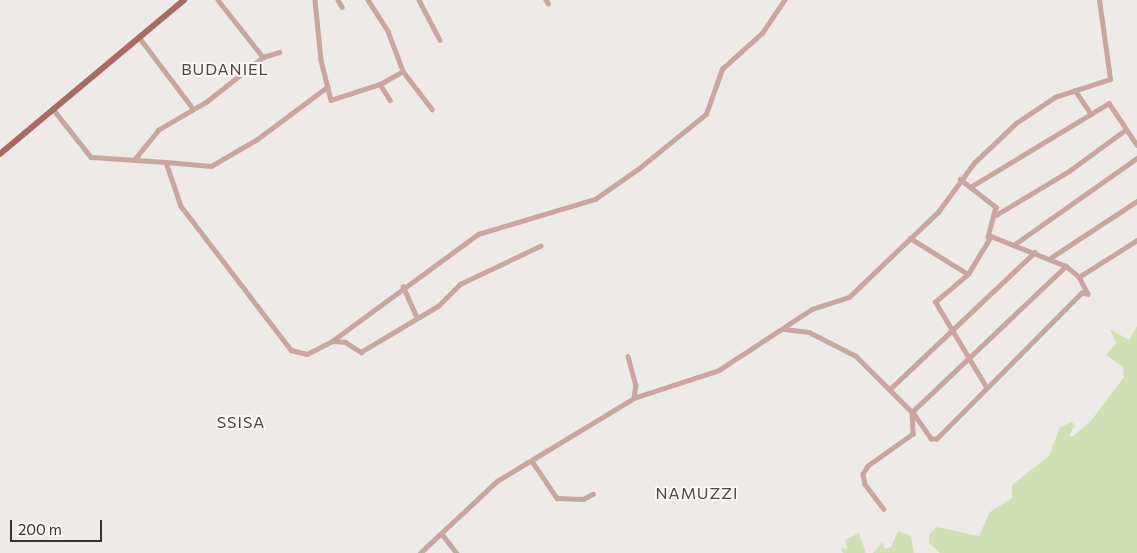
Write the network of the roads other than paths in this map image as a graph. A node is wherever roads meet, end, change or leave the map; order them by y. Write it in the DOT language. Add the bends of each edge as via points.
graph roads {
  1 [pos="184,0"];
  2 [pos="218,0"];
  3 [pos="316,0"];
  4 [pos="338,0"];
  5 [pos="368,0"];
  6 [pos="419,0"];
  7 [pos="784,0"];
  8 [pos="1099,0"];
  9 [pos="342,7"];
  10 [pos="139,37"];
  11 [pos="440,40"];
  12 [pos="279,52"];
  13 [pos="263,57"];
  14 [pos="403,71"];
  15 [pos="380,84"];
  16 [pos="327,87"];
  17 [pos="1075,90"];
  18 [pos="390,100"];
  19 [pos="192,107"];
  20 [pos="432,108"];
  21 [pos="53,109"];
  22 [pos="1090,114"];
  23 [pos="1125,130"];
  24 [pos="1137,145"];
  25 [pos="0,154"];
  26 [pos="1137,158"];
  27 [pos="134,160"];
  28 [pos="166,162"];
  29 [pos="960,179"];
  30 [pos="972,186"];
  31 [pos="1137,201"];
  32 [pos="996,215"];
  33 [pos="988,237"];
  34 [pos="910,238"];
  35 [pos="1137,240"];
  36 [pos="1016,244"];
  37 [pos="540,246"];
  38 [pos="1035,252"];
  39 [pos="1052,257"];
  40 [pos="1066,266"];
  41 [pos="968,274"];
  42 [pos="1079,277"];
  43 [pos="403,286"];
  44 [pos="417,317"];
  45 [pos="784,329"];
  46 [pos="951,332"];
  47 [pos="332,341"];
  48 [pos="628,356"];
  49 [pos="971,358"];
  50 [pos="986,387"];
  51 [pos="890,389"];
  52 [pos="634,398"];
  53 [pos="912,412"];
  54 [pos="532,460"];
  55 [pos="593,494"];
  56 [pos="884,509"];
  57 [pos="442,534"];
  58 [pos="420,553"];
  59 [pos="457,553"];
  1 -- 10 [label="main road"];
  2 -- 13 [label="street"];
  3 -- 16 [label="street"];
  4 -- 9 [label="street"];
  5 -- 14 [label="street" via="388,31"];
  6 -- 11 [label="street"];
  7 -- 43 [label="street" via="762,32 722,69 706,114 638,169 595,199 478,234"];
  8 -- 17 [label="street" via="1110,79"];
  10 -- 19 [label="street"];
  10 -- 21 [label="main road"];
  12 -- 13 [label="street"];
  13 -- 19 [label="street" via="206,102"];
  14 -- 15 [label="street"];
  14 -- 20 [label="street"];
  15 -- 16 [label="street" via="331,100"];
  15 -- 18 [label="street"];
  16 -- 28 [label="street" via="256,140 211,166"];
  17 -- 22 [label="street"];
  17 -- 29 [label="street" via="1027,114"];
  19 -- 27 [label="street" via="153,134"];
  21 -- 25 [label="main road"];
  21 -- 27 [label="street" via="91,157"];
  22 -- 23 [label="street" via="1109,103"];
  22 -- 30 [label="street"];
  23 -- 24 [label="street"];
  23 -- 32 [label="street" via="1070,171"];
  26 -- 36 [label="street"];
  27 -- 28 [label="street"];
  28 -- 47 [label="street" via="181,206 291,350 307,354"];
  29 -- 30 [label="street"];
  29 -- 34 [label="street" via="938,212"];
  30 -- 32 [label="street" via="995,205"];
  31 -- 39 [label="street"];
  32 -- 33 [label="street"];
  33 -- 36 [label="street"];
  33 -- 41 [label="street"];
  34 -- 41 [label="street"];
  34 -- 45 [label="street" via="849,297 812,309"];
  35 -- 42 [label="street"];
  36 -- 38 [label="street"];
  37 -- 44 [label="street" via="460,284 453,294"];
  38 -- 39 [label="street"];
  38 -- 46 [label="street"];
  39 -- 40 [label="street"];
  40 -- 42 [label="street"];
  40 -- 49 [label="street"];
  41 -- 46 [label="street" via="933,305"];
  42 -- 50 [label="street" via="1088,294 1082,292"];
  43 -- 44 [label="street"];
  43 -- 47 [label="street"];
  44 -- 47 [label="street" via="361,352 345,342"];
  45 -- 51 [label="street" via="809,332 844,348"];
  45 -- 52 [label="street" via="719,370"];
  46 -- 49 [label="street"];
  46 -- 51 [label="street"];
  48 -- 52 [label="street" via="636,386"];
  49 -- 50 [label="street"];
  49 -- 53 [label="street"];
  50 -- 53 [label="street" via="936,440"];
  51 -- 53 [label="street"];
  52 -- 54 [label="street"];
  53 -- 56 [label="street" via="913,434 868,466 864,474 865,484"];
  54 -- 55 [label="street" via="557,498 583,498"];
  54 -- 57 [label="street" via="483,491"];
  57 -- 58 [label="street"];
  57 -- 59 [label="street"];
}
